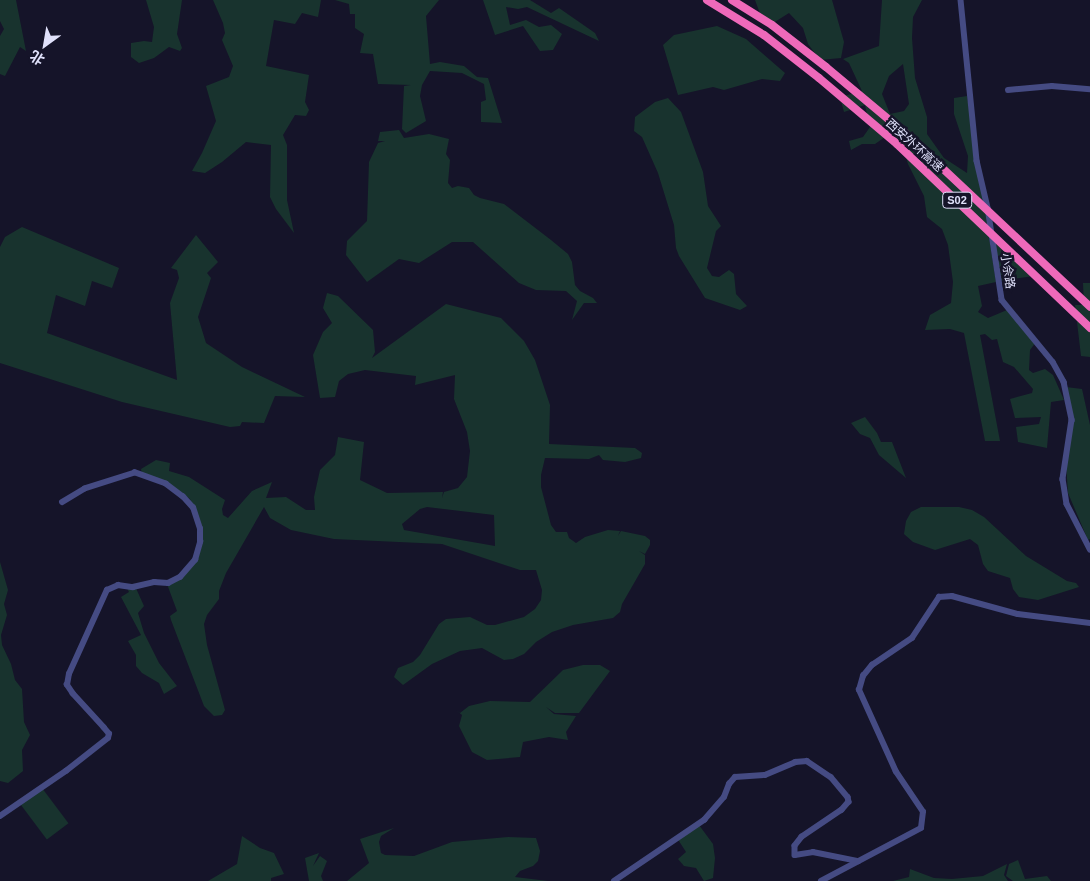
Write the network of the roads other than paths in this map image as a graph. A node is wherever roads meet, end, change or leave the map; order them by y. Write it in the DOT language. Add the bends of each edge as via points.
graph roads {
  1 [pos="707,0"];
  2 [pos="732,0"];
  3 [pos="961,0"];
  4 [pos="1090,89"];
  5 [pos="1008,90"];
  6 [pos="1090,307"];
  7 [pos="1090,328"];
  8 [pos="63,502"];
  9 [pos="1090,549"];
  10 [pos="1090,623"];
  11 [pos="0,816"];
  12 [pos="858,861"];
  13 [pos="614,881"];
  14 [pos="821,881"];
  1 -- 7 [label="highway, 西安外环高速 / S02, bridge" via="764,35 897,144"];
  2 -- 6 [label="highway, 西安外环高速 / S02, bridge" via="772,25 905,133"];
  3 -- 9 [label="street, 小佘路" via="977,161 988,208 1002,300 1054,362 1064,382 1072,420 1063,479 1065,496"];
  4 -- 5 [label="street" via="1052,86"];
  8 -- 11 [label="street" via="85,489 135,473 166,484 183,497 193,508 200,529 200,542 195,560 180,577 168,583 154,582 133,587 118,585 107,590 67,685 109,734 108,738"];
  10 -- 12 [label="street" via="1018,614 952,596 939,597 912,638 872,665 863,676 859,690 896,772 923,812 922,828"];
  12 -- 13 [label="street" via="813,852 795,854 795,846 802,837 849,802 831,777 807,761 795,762 765,775 735,777 724,797 704,820"];
  12 -- 14 [label="street"];
}
